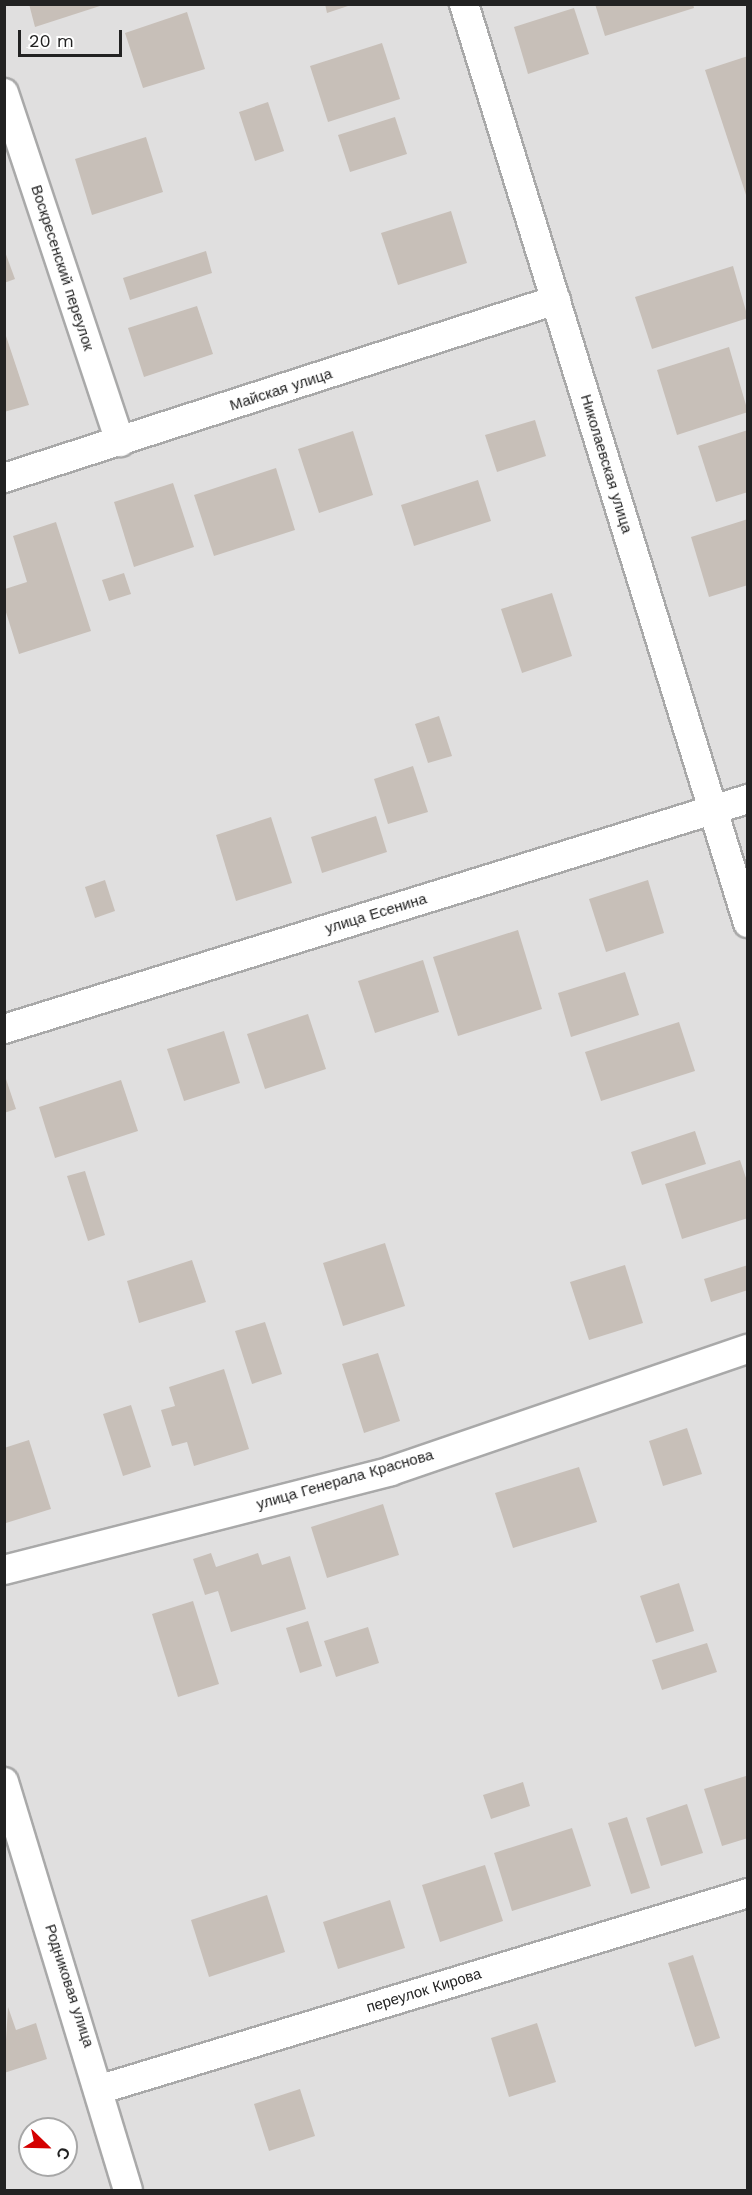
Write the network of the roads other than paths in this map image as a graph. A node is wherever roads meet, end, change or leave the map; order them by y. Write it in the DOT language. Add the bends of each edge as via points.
graph roads {
  1 [pos="464,4"];
  2 [pos="4,93"];
  3 [pos="556,300"];
  4 [pos="120,442"];
  5 [pos="4,478"];
  6 [pos="747,799"];
  7 [pos="711,810"];
  8 [pos="747,923"];
  9 [pos="4,1029"];
  10 [pos="747,1349"];
  11 [pos="4,1570"];
  12 [pos="4,1782"];
  13 [pos="747,1893"];
  14 [pos="101,2089"];
  15 [pos="128,2190"];
  1 -- 3 [label="street, Николаевская улица"];
  2 -- 4 [label="street, Воскресенский переулок"];
  3 -- 4 [label="street, Майская улица"];
  3 -- 7 [label="street, Николаевская улица"];
  4 -- 5 [label="street, Майская улица"];
  6 -- 7 [label="street, улица Есенина"];
  7 -- 8 [label="street, Николаевская улица"];
  7 -- 9 [label="street, улица Есенина"];
  10 -- 11 [label="street, улица Генерала Краснова" via="391,1471"];
  12 -- 14 [label="street, Родниковая улица"];
  13 -- 14 [label="street, переулок Кирова"];
  14 -- 15 [label="street, Родниковая улица"];
}
